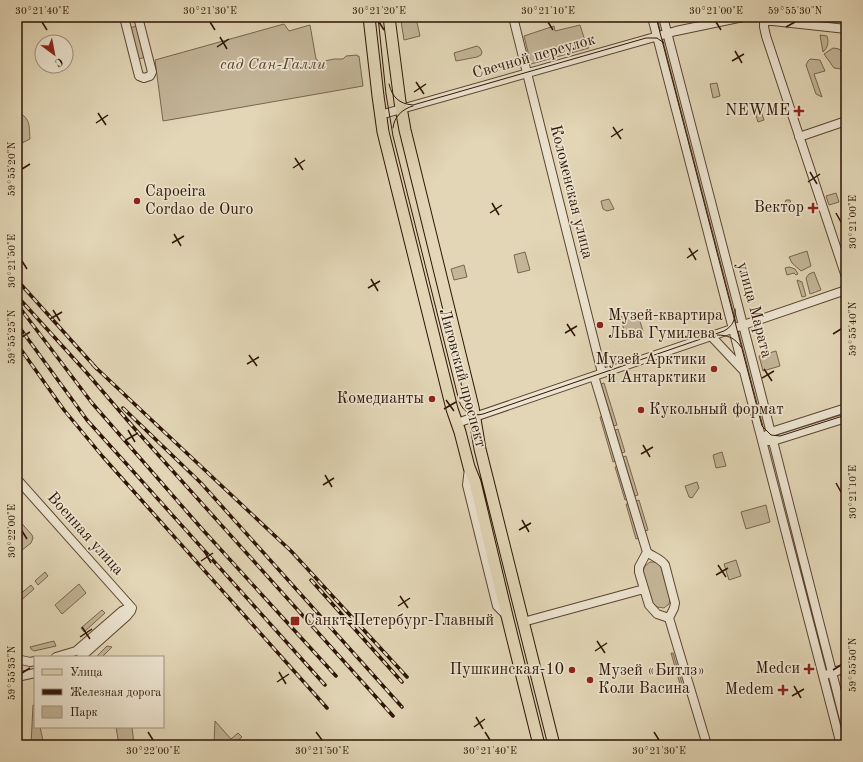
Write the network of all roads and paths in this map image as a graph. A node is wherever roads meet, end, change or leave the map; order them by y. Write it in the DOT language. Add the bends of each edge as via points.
graph roads {
  1 [pos="124,17"];
  2 [pos="138,17"];
  3 [pos="369,17"];
  4 [pos="389,17"];
  5 [pos="513,17"];
  6 [pos="652,17"];
  7 [pos="663,17"];
  8 [pos="743,17"];
  9 [pos="764,19"];
  10 [pos="846,29"];
  11 [pos="667,33"];
  12 [pos="657,37"];
  13 [pos="527,73"];
  14 [pos="401,110"];
  15 [pos="380,116"];
  16 [pos="846,121"];
  17 [pos="799,137"];
  18 [pos="846,277"];
  19 [pos="846,290"];
  20 [pos="743,325"];
  21 [pos="732,329"];
  22 [pos="711,336"];
  23 [pos="743,371"];
  24 [pos="598,375"];
  25 [pos="846,408"];
  26 [pos="846,418"];
  27 [pos="464,423"];
  28 [pos="771,432"];
  29 [pos="762,440"];
  30 [pos="773,441"];
  31 [pos="17,479"];
  32 [pos="648,556"];
  33 [pos="644,589"];
  34 [pos="132,608"];
  35 [pos="668,616"];
  36 [pos="523,622"];
  37 [pos="59,656"];
  38 [pos="82,656"];
  39 [pos="17,659"];
  40 [pos="34,661"];
  41 [pos="846,668"];
  42 [pos="34,673"];
  43 [pos="832,673"];
  44 [pos="822,676"];
  45 [pos="17,677"];
  46 [pos="548,720"];
  47 [pos="533,724"];
  48 [pos="846,727"];
  49 [pos="539,745"];
  50 [pos="554,745"];
  51 [pos="707,745"];
  52 [pos="840,745"];
  1 -- 2 [label="street" via="139,76 144,78 152,72"];
  3 -- 15 [label="main road, Лиговский проспект"];
  4 -- 14 [label="main road, Лиговский проспект"];
  5 -- 13 [label="street, Коломенская улица"];
  6 -- 12 [label="street, улица Марата"];
  7 -- 11 [label="street, улица Марата"];
  8 -- 11 [label="street, Свечной переулок"];
  9 -- 10 [label="street"];
  9 -- 17 [label="street" via="766,36"];
  11 -- 12 [label="street, Свечной переулок"];
  11 -- 20 [label="street, улица Марата"];
  12 -- 13 [label="street, Свечной переулок"];
  12 -- 21 [label="street, улица Марата"];
  13 -- 14 [label="street, Свечной переулок"];
  13 -- 24 [label="street, Коломенская улица"];
  14 -- 15 [label="street, Свечной переулок"];
  14 -- 27 [label="main road, Лиговский проспект" via="473,407"];
  15 -- 27 [label="main road, Лиговский проспект" via="450,404"];
  16 -- 17 [label="street"];
  17 -- 18 [label="street"];
  19 -- 20 [label="street"];
  20 -- 21 [label="street"];
  20 -- 28 [label="street, улица Марата"];
  21 -- 22 [label="street"];
  21 -- 23 [label="street, улица Марата"];
  22 -- 23 [label="street, улица Марата"];
  22 -- 24 [label="street"];
  23 -- 29 [label="street, улица Марата"];
  24 -- 27 [label="street"];
  24 -- 32 [label="street, Коломенская улица"];
  25 -- 28 [label="street"];
  26 -- 30 [label="street"];
  27 -- 36 [label="main road, Лиговский проспект" via="476,431"];
  27 -- 47 [label="main road, Лиговский проспект" via="469,467 476,482"];
  28 -- 29 [label="street"];
  28 -- 30 [label="street, улица Марата"];
  29 -- 30 [label="street"];
  29 -- 44 [label="street, улица Марата"];
  30 -- 43 [label="street, улица Марата"];
  31 -- 34 [label="street, Военная улица"];
  32 -- 33 [label="street" via="639,567"];
  32 -- 35 [label="street" via="662,561 665,565 675,603"];
  33 -- 35 [label="street" via="652,610"];
  33 -- 36 [label="street"];
  34 -- 37 [label="street" via="122,611 76,651"];
  34 -- 38 [label="street" via="127,616"];
  35 -- 51 [label="street"];
  36 -- 46 [label="main road, Лиговский проспект"];
  39 -- 40 [label="street"];
  41 -- 43 [label="street"];
  42 -- 45 [label="street"];
  43 -- 44 [label="street"];
  43 -- 48 [label="street, улица Марата"];
  44 -- 52 [label="street, улица Марата"];
  46 -- 47 [label="main road"];
  46 -- 50 [label="main road, Лиговский проспект"];
  47 -- 49 [label="main road, Лиговский проспект"];
}
